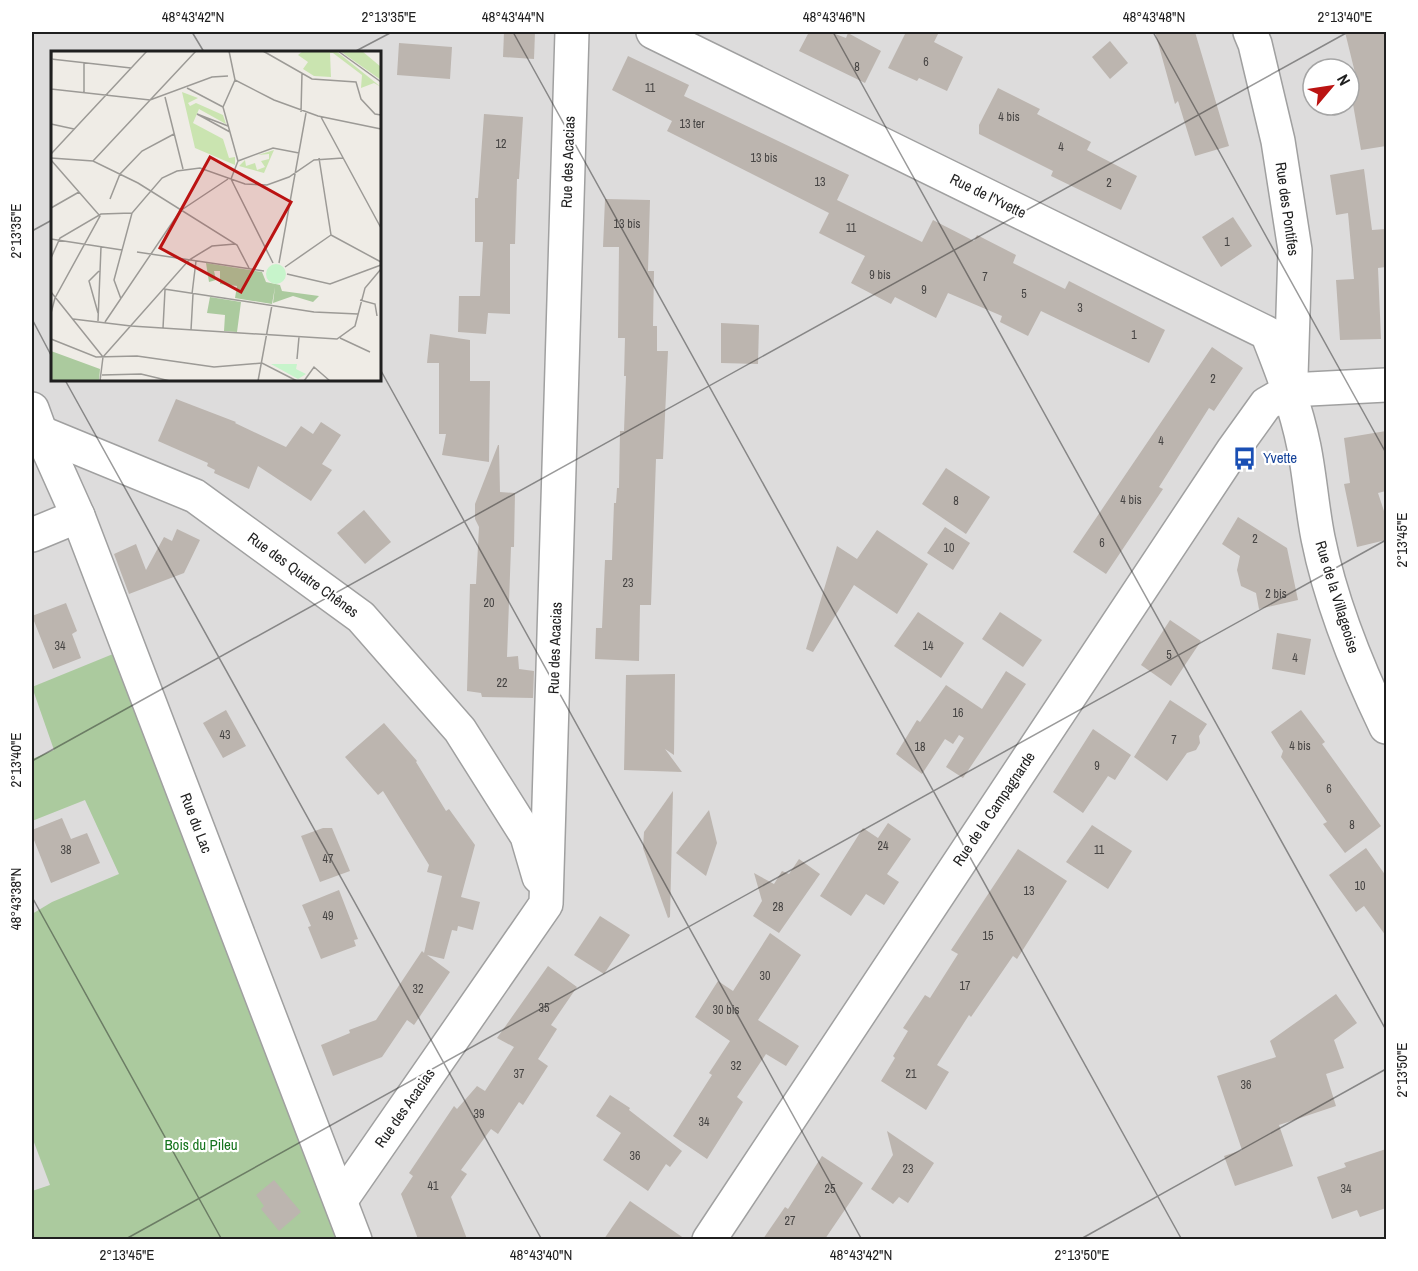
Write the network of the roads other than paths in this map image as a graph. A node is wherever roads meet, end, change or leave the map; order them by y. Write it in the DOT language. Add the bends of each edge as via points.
graph roads {
  1 [pos="572,32"];
  2 [pos="653,32"];
  3 [pos="1250,32"];
  4 [pos="1386,385"];
  5 [pos="1290,390"];
  6 [pos="34,423"];
  7 [pos="78,516"];
  8 [pos="32,535"];
  9 [pos="1386,727"];
  10 [pos="546,904"];
  11 [pos="341,1200"];
  12 [pos="355,1239"];
  13 [pos="709,1239"];
  1 -- 10 [label="street, Rue des Acacias"];
  2 -- 5 [label="street, Rue de l'Yvette" via="1267,333"];
  3 -- 5 [label="street, Rue des Pontifes" via="1278,141 1295,250"];
  4 -- 5 [label="street"];
  5 -- 9 [label="street, Rue de la Villageoise" via="1331,590"];
  5 -- 13 [label="street, Rue de la Campagnarde" via="1266,404 1238,441"];
  6 -- 7 [label="street, Rue du Lac"];
  6 -- 10 [label="street, Rue des Quatre Chênes" via="195,496 360,617 466,740 527,836"];
  7 -- 8 [label="street"];
  7 -- 11 [label="street, Rue du Lac"];
  10 -- 11 [label="street, Rue des Acacias"];
  11 -- 12 [label="street, Rue du Lac"];
}
